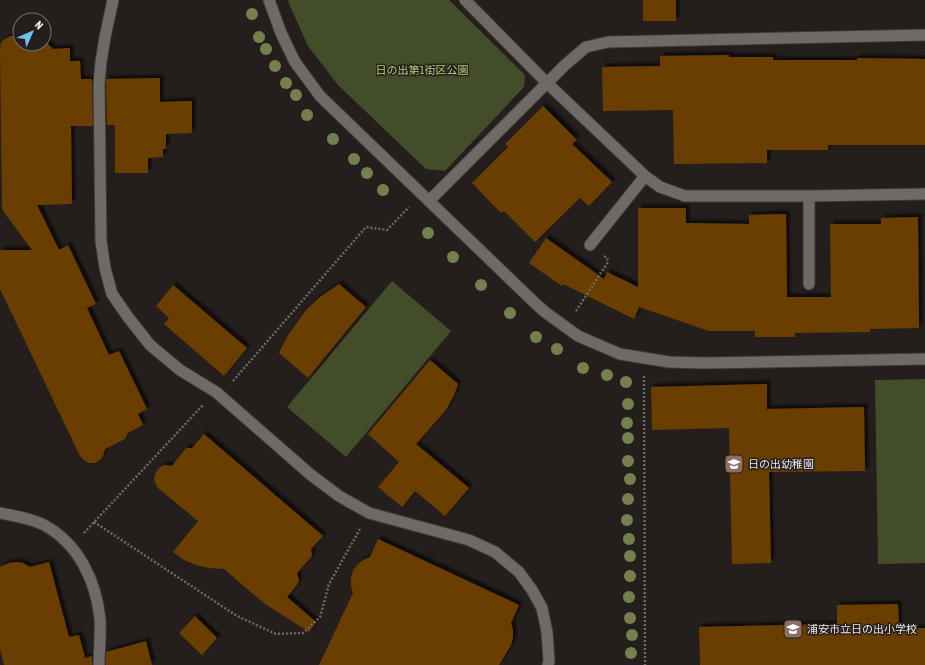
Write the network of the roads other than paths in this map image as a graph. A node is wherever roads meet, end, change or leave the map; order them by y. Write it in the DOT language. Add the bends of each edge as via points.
graph roads {
  1 [pos="113,0"];
  2 [pos="269,0"];
  3 [pos="465,0"];
  4 [pos="925,35"];
  5 [pos="547,82"];
  6 [pos="645,176"];
  7 [pos="925,194"];
  8 [pos="809,196"];
  9 [pos="426,197"];
  10 [pos="590,245"];
  11 [pos="809,284"];
  12 [pos="925,359"];
  13 [pos="0,513"];
  14 [pos="99,665"];
  15 [pos="548,665"];
  1 -- 15 [label="street" via="99,84 101,241 112,294 150,345 180,370 218,394 339,496 369,513 469,540 495,552 519,572 542,608 547,632"];
  2 -- 9 [label="street" via="280,33 295,62 320,96"];
  3 -- 5 [label="street"];
  4 -- 5 [label="street" via="608,42 586,47"];
  5 -- 6 [label="street"];
  5 -- 9 [label="street"];
  6 -- 8 [label="street" via="660,187 685,196"];
  6 -- 10 [label="street"];
  7 -- 8 [label="street"];
  8 -- 11 [label="street"];
  9 -- 12 [label="street" via="545,312 578,336 620,354 669,362 706,363"];
  13 -- 14 [label="street" via="44,525 77,553 95,590 100,620"];
}
